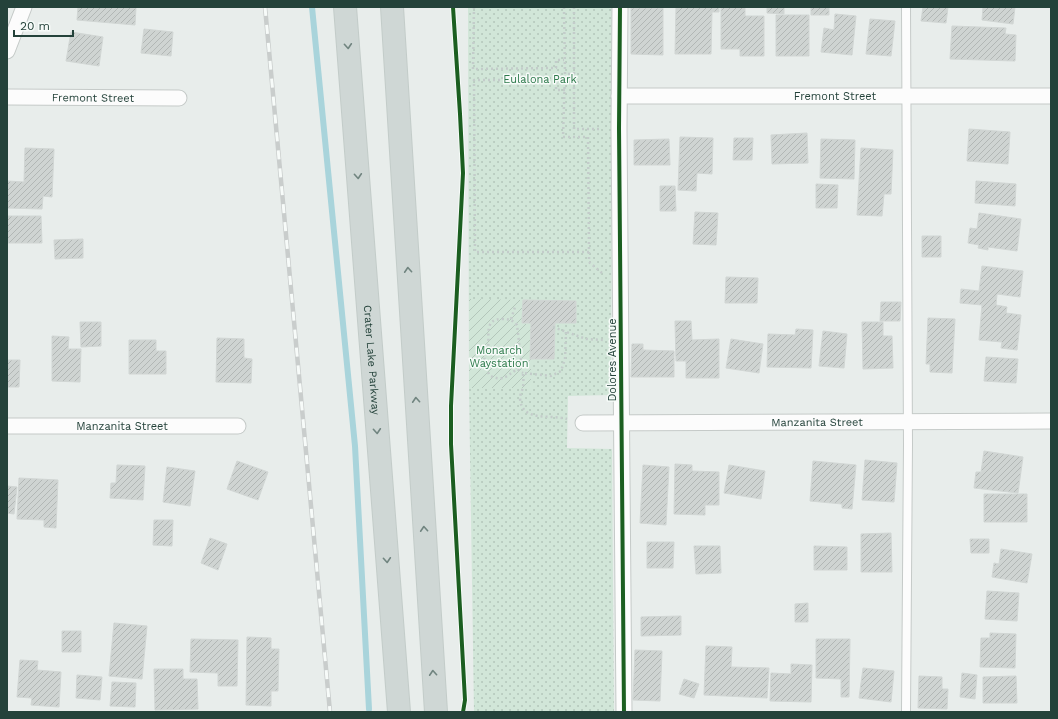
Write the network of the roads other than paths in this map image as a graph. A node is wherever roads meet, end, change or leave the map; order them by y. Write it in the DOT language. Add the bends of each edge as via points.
graph roads {
  1 [pos="24,7"];
  2 [pos="345,7"];
  3 [pos="392,7"];
  4 [pos="620,7"];
  5 [pos="906,7"];
  6 [pos="7,51"];
  7 [pos="619,96"];
  8 [pos="906,96"];
  9 [pos="1051,96"];
  10 [pos="7,97"];
  11 [pos="179,98"];
  12 [pos="1051,421"];
  13 [pos="908,422"];
  14 [pos="583,423"];
  15 [pos="621,424"];
  16 [pos="7,426"];
  17 [pos="238,426"];
  18 [pos="399,712"];
  19 [pos="436,712"];
  20 [pos="624,712"];
  21 [pos="906,712"];
  1 -- 6 [label="street"];
  2 -- 18 [label="main road, Crater Lake Parkway, one-way"];
  19 -- 3 [label="main road, one-way"];
  4 -- 7 [label="street, Dolores Avenue"];
  5 -- 8 [label="lane"];
  7 -- 8 [label="street, Fremont Street"];
  7 -- 15 [label="street, Dolores Avenue"];
  8 -- 9 [label="street, Fremont Street"];
  8 -- 13 [label="lane"];
  10 -- 11 [label="street, Fremont Street"];
  12 -- 13 [label="street, Manzanita Street"];
  13 -- 15 [label="street, Manzanita Street"];
  13 -- 21 [label="lane"];
  14 -- 15 [label="street, Manzanita Street"];
  15 -- 20 [label="street, Dolores Avenue"];
  16 -- 17 [label="street, Manzanita Street"];
}
